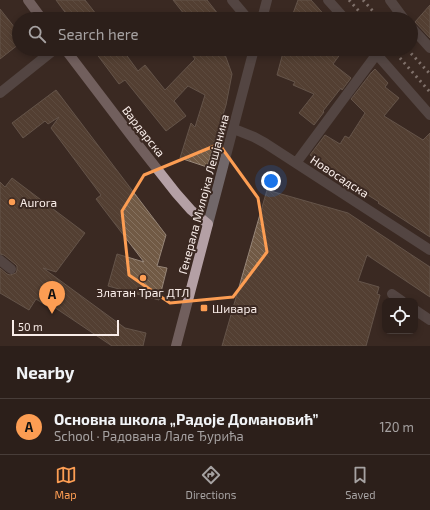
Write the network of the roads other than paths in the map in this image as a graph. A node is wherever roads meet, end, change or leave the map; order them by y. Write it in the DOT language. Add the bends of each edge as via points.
graph roads {
  1 [pos="28,0"];
  2 [pos="232,0"];
  3 [pos="267,0"];
  4 [pos="328,0"];
  5 [pos="390,0"];
  6 [pos="37,12"];
  7 [pos="242,12"];
  8 [pos="264,12"];
  9 [pos="339,12"];
  10 [pos="399,12"];
  11 [pos="418,35"];
  12 [pos="430,48"];
  13 [pos="46,56"];
  14 [pos="70,56"];
  15 [pos="252,56"];
  16 [pos="371,56"];
  17 [pos="378,56"];
  18 [pos="0,93"];
  19 [pos="430,115"];
  20 [pos="234,129"];
  21 [pos="296,163"];
  22 [pos="208,224"];
  23 [pos="430,250"];
  24 [pos="0,260"];
  25 [pos="11,269"];
  26 [pos="392,294"];
  27 [pos="398,298"];
  28 [pos="418,312"];
  29 [pos="430,320"];
  30 [pos="176,346"];
  1 -- 6 [label="main road"];
  2 -- 7 [label="street"];
  3 -- 8 [label="street"];
  4 -- 9 [label="street"];
  5 -- 10 [label="street"];
  11 -- 12 [label="street"];
  13 -- 18 [label="street"];
  14 -- 22 [label="main road, Вардарска" via="176,193"];
  15 -- 20 [label="street, Генерала Милојка Лешјанина"];
  16 -- 21 [label="street"];
  17 -- 19 [label="street"];
  20 -- 21 [label="street, Новосадска" via="254,137"];
  20 -- 22 [label="street, Генерала Милојка Лешјанина"];
  21 -- 23 [label="street, Новосадска"];
  22 -- 30 [label="main road, Генерала Милојка Лешјанина"];
  24 -- 25 [label="street"];
  26 -- 27 [label="street"];
  28 -- 29 [label="street"];
}
